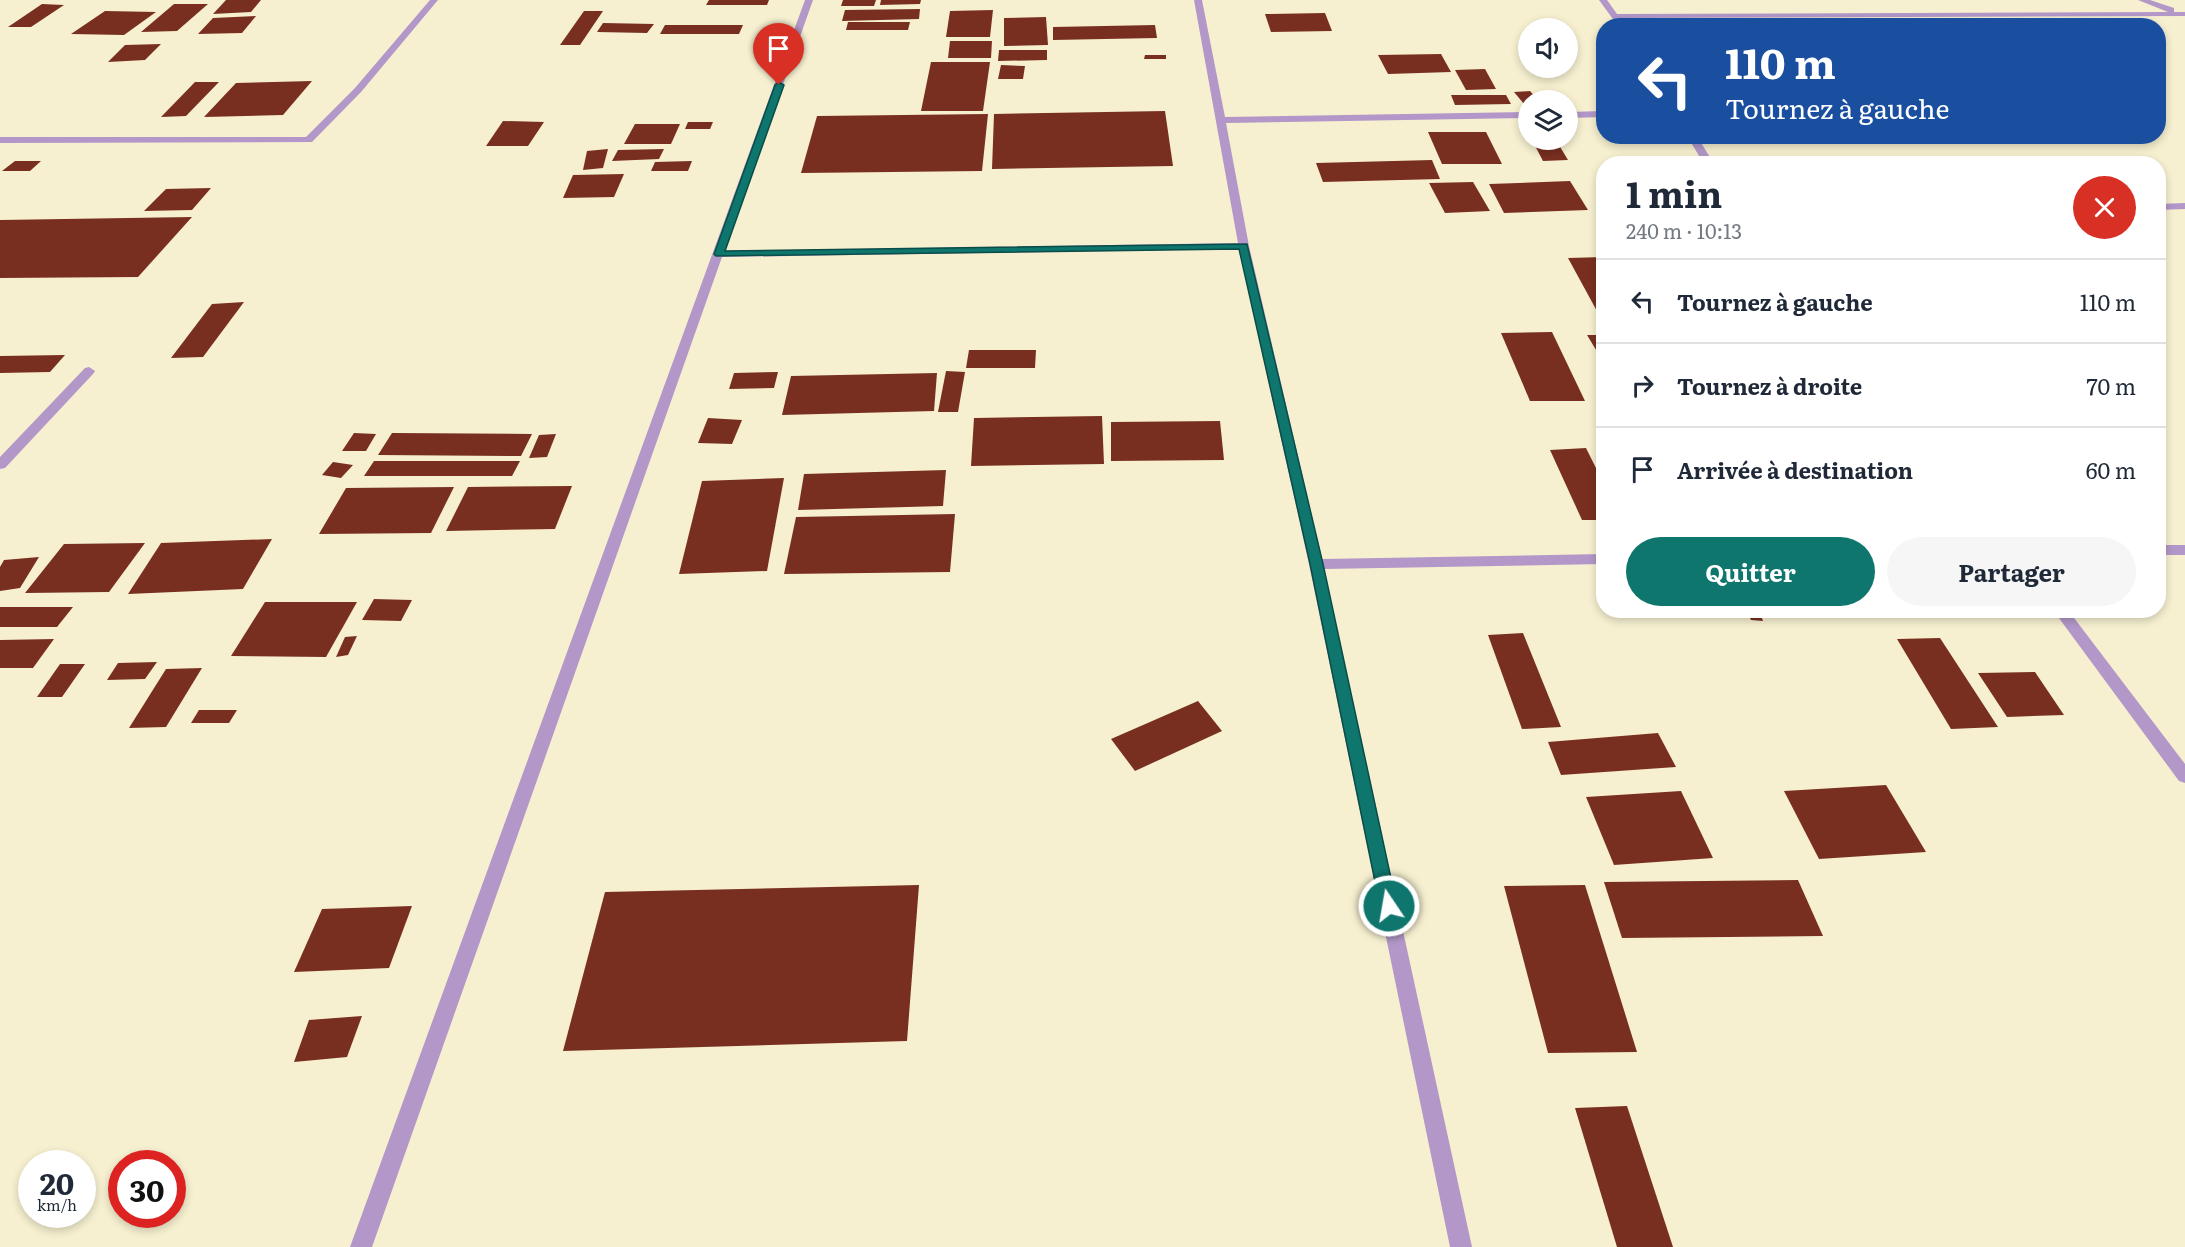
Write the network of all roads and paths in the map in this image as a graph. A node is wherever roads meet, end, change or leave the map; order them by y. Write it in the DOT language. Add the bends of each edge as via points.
graph roads {
  1 [pos="434,0"];
  2 [pos="809,0"];
  3 [pos="1198,0"];
  4 [pos="1604,0"];
  5 [pos="2142,0"];
  6 [pos="2184,14"];
  7 [pos="1616,16"];
  8 [pos="1596,114"];
  9 [pos="1578,115"];
  10 [pos="1518,116"];
  11 [pos="1221,120"];
  12 [pos="0,140"];
  13 [pos="2166,207"];
  14 [pos="2182,207"];
  15 [pos="1244,246"];
  16 [pos="719,254"];
  17 [pos="89,371"];
  18 [pos="0,465"];
  19 [pos="2166,550"];
  20 [pos="2185,550"];
  21 [pos="1596,559"];
  22 [pos="1316,564"];
  23 [pos="2066,618"];
  24 [pos="2185,776"];
  25 [pos="361,1247"];
  26 [pos="1461,1247"];
  1 -- 12 [label="street" via="358,90 309,140"];
  2 -- 16 [label="street"];
  3 -- 11 [label="street"];
  4 -- 7 [label="street"];
  5 -- 6 [label="street"];
  6 -- 7 [label="street"];
  8 -- 9 [label="street"];
  10 -- 11 [label="street"];
  11 -- 15 [label="street"];
  13 -- 14 [label="street"];
  15 -- 16 [label="street"];
  15 -- 22 [label="street"];
  16 -- 25 [label="street"];
  17 -- 18 [label="street"];
  19 -- 20 [label="street"];
  21 -- 22 [label="street"];
  22 -- 26 [label="street"];
  23 -- 24 [label="street"];
}
